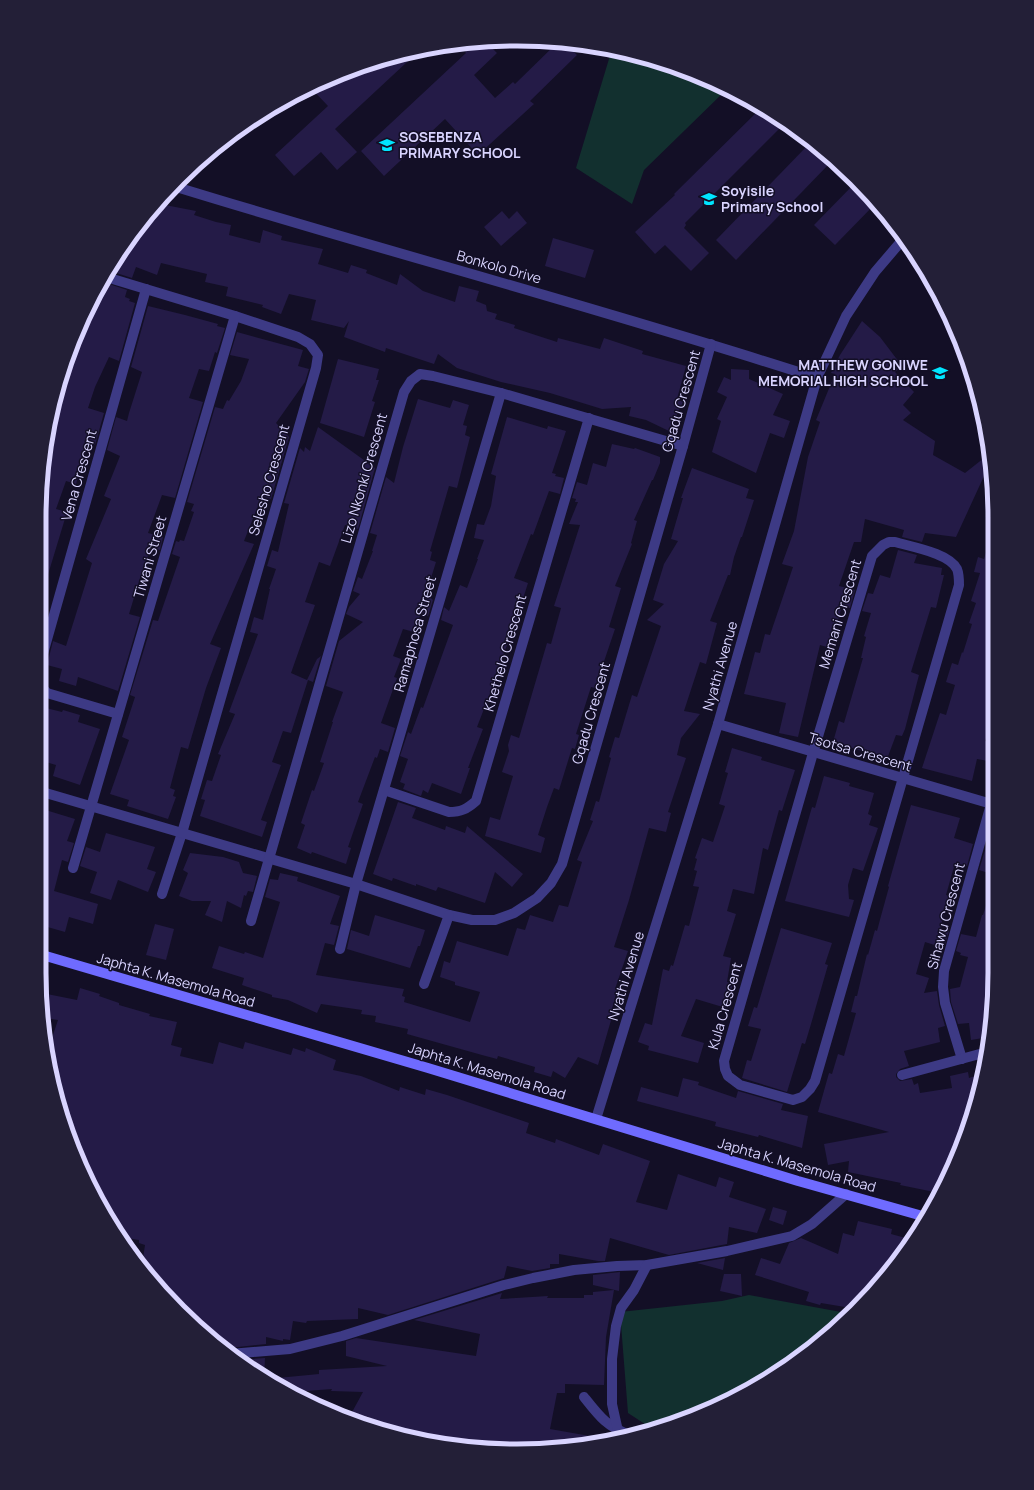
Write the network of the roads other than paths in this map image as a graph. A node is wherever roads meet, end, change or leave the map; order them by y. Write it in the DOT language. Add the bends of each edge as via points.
graph roads {
  1 [pos="180,188"];
  2 [pos="900,243"];
  3 [pos="111,278"];
  4 [pos="146,289"];
  5 [pos="235,316"];
  6 [pos="711,344"];
  7 [pos="817,378"];
  8 [pos="501,393"];
  9 [pos="589,418"];
  10 [pos="683,446"];
  11 [pos="46,643"];
  12 [pos="46,692"];
  13 [pos="118,714"];
  14 [pos="718,724"];
  15 [pos="813,752"];
  16 [pos="902,778"];
  17 [pos="384,790"];
  18 [pos="46,793"];
  19 [pos="988,804"];
  20 [pos="91,806"];
  21 [pos="988,822"];
  22 [pos="182,833"];
  23 [pos="269,858"];
  24 [pos="74,868"];
  25 [pos="356,884"];
  26 [pos="162,894"];
  27 [pos="449,914"];
  28 [pos="251,921"];
  29 [pos="340,949"];
  30 [pos="46,956"];
  31 [pos="424,984"];
  32 [pos="981,1054"];
  33 [pos="962,1059"];
  34 [pos="902,1075"];
  35 [pos="596,1119"];
  36 [pos="846,1194"];
  37 [pos="921,1215"];
  38 [pos="647,1265"];
  39 [pos="239,1353"];
  40 [pos="584,1397"];
  41 [pos="618,1431"];
  42 [pos="621,1432"];
  1 -- 6 [label="street, Bonkolo Drive"];
  2 -- 7 [label="street, Nyathi Avenue" via="875,272 846,316"];
  3 -- 4 [label="street, Selesho Crescent"];
  4 -- 5 [label="street, Selesho Crescent"];
  4 -- 11 [label="street, Vena Crescent"];
  5 -- 13 [label="street, Tiwani Street"];
  5 -- 22 [label="street, Selesho Crescent" via="298,337 310,344 318,355"];
  6 -- 7 [label="street, Bonkolo Drive"];
  6 -- 10 [label="street, Gqadu Crescent"];
  7 -- 14 [label="street, Nyathi Avenue"];
  8 -- 9 [label="street, Lizo Nkonki Crescent"];
  8 -- 17 [label="street, Ramaphosa Street"];
  8 -- 23 [label="street, Lizo Nkonki Crescent" via="420,374 411,381 404,392"];
  9 -- 10 [label="street, Lizo Nkonki Crescent"];
  9 -- 17 [label="street, Khethelo Crescent" via="476,801 468,809 449,812"];
  10 -- 27 [label="street, Gqadu Crescent" via="562,864 551,883 537,898 514,913 495,920 472,920"];
  12 -- 13 [label="street"];
  13 -- 20 [label="street, Tiwani Street"];
  14 -- 15 [label="street, Tsotsa Crescent"];
  14 -- 35 [label="street, Nyathi Avenue"];
  15 -- 16 [label="street, Tsotsa Crescent"];
  15 -- 16 [label="street, Memani Crescent" via="872,556 883,545 895,542 945,558 957,569 959,577 959,585"];
  15 -- 16 [label="street, Kula Crescent" via="724,1061 728,1076 740,1085 793,1100 802,1097 815,1081"];
  16 -- 19 [label="street, Tsotsa Crescent"];
  17 -- 25 [label="street, Ramaphosa Street"];
  18 -- 20 [label="street, Gqadu Crescent"];
  20 -- 22 [label="street, Gqadu Crescent"];
  20 -- 24 [label="street"];
  21 -- 33 [label="street, Sihawu Crescent" via="944,972 945,1004"];
  22 -- 23 [label="street, Gqadu Crescent"];
  22 -- 26 [label="street"];
  23 -- 25 [label="street, Gqadu Crescent"];
  23 -- 28 [label="street"];
  25 -- 27 [label="street, Gqadu Crescent"];
  25 -- 29 [label="street"];
  27 -- 31 [label="street"];
  30 -- 35 [label="main road, Japhta K. Masemola Road"];
  32 -- 33 [label="street"];
  33 -- 34 [label="street"];
  35 -- 36 [label="main road, Japhta K. Masemola Road"];
  36 -- 37 [label="main road, Japhta K. Masemola Road"];
  36 -- 38 [label="street" via="812,1224 792,1236"];
  38 -- 39 [label="street" via="574,1270 533,1278 342,1336 290,1349"];
  38 -- 41 [label="street" via="621,1308 616,1326 612,1359 612,1404"];
  40 -- 41 [label="street" via="606,1423"];
  41 -- 42 [label="street"];
}
